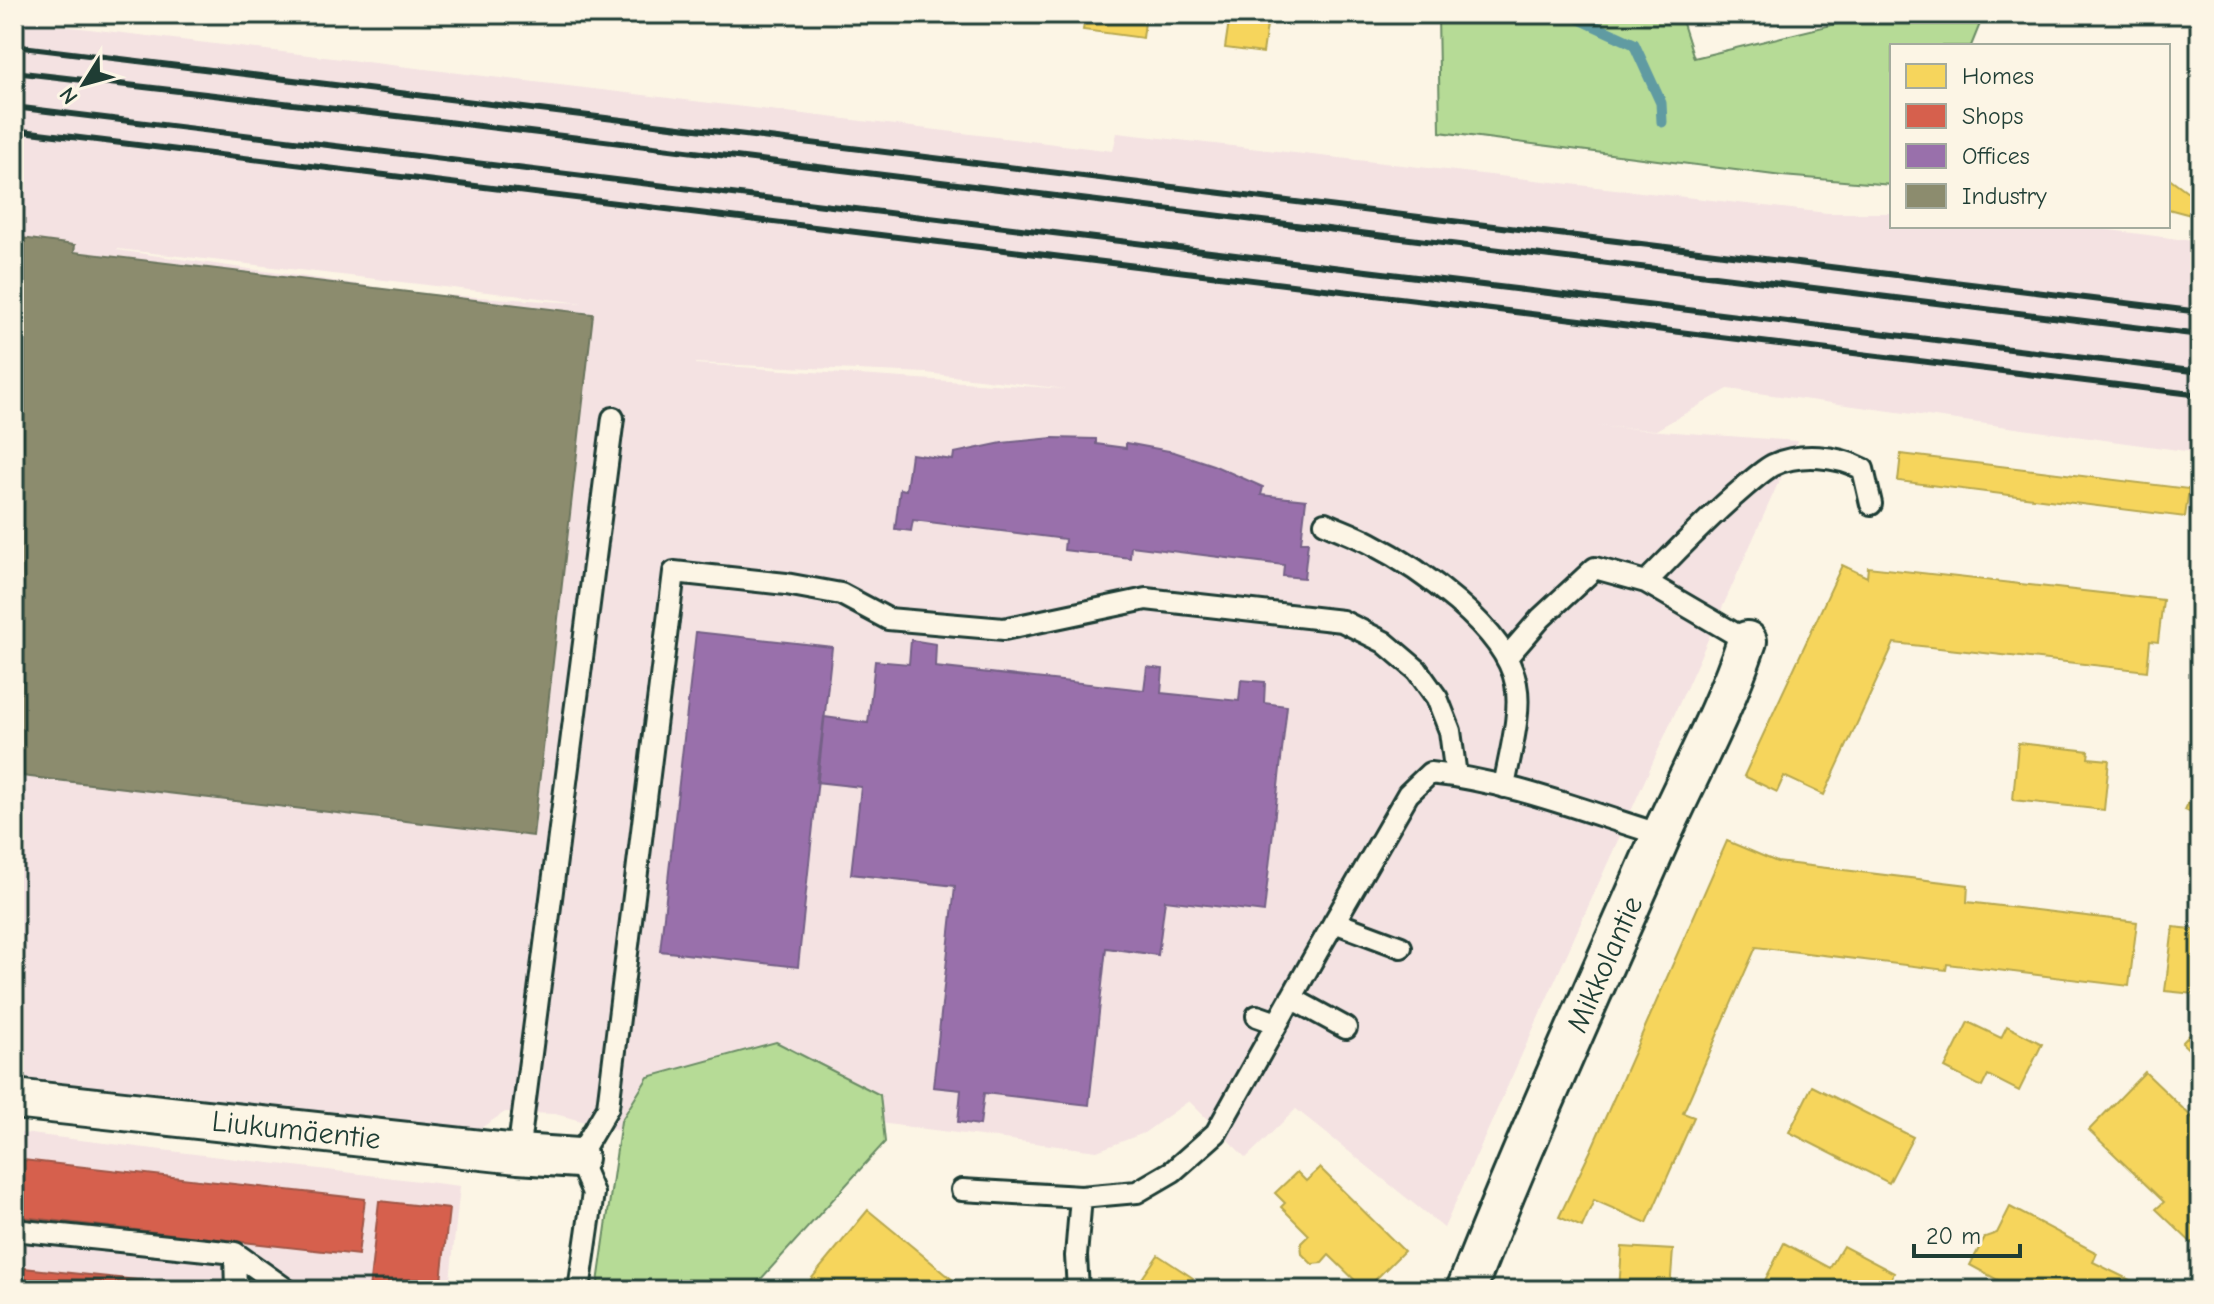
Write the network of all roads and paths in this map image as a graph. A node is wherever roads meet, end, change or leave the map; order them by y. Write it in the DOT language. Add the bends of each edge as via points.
graph roads {
  1 [pos="613,418"];
  2 [pos="1871,504"];
  3 [pos="1325,523"];
  4 [pos="1646,582"];
  5 [pos="1747,641"];
  6 [pos="1507,657"];
  7 [pos="1456,776"];
  8 [pos="1504,787"];
  9 [pos="1662,835"];
  10 [pos="1334,922"];
  11 [pos="1401,947"];
  12 [pos="1291,998"];
  13 [pos="1346,1028"];
  14 [pos="14,1099"];
  15 [pos="518,1154"];
  16 [pos="578,1158"];
  17 [pos="962,1190"];
  18 [pos="1081,1197"];
  19 [pos="14,1230"];
  20 [pos="235,1253"];
  21 [pos="236,1290"];
  22 [pos="287,1290"];
  23 [pos="579,1290"];
  24 [pos="1078,1290"];
  25 [pos="1466,1290"];
  1 -- 15 [label="lane"];
  2 -- 4 [label="lane" via="1863,469 1851,462 1787,460 1741,490"];
  3 -- 6 [label="lane" via="1370,543 1446,592"];
  4 -- 5 [label="lane"];
  4 -- 6 [label="lane" via="1595,568"];
  5 -- 9 [label="street, Mikkolantie"];
  6 -- 8 [label="lane" via="1517,684 1517,711"];
  7 -- 8 [label="lane"];
  7 -- 10 [label="lane" via="1430,773 1408,794"];
  7 -- 16 [label="lane" via="1450,731 1437,698 1417,670 1384,642 1342,621 1146,599 1004,629 888,619 841,594 674,572 608,1107"];
  8 -- 9 [label="lane"];
  9 -- 25 [label="street, Mikkolantie"];
  10 -- 11 [label="lane"];
  10 -- 12 [label="lane"];
  12 -- 13 [label="lane"];
  12 -- 18 [label="lane" via="1267,1019 1216,1133 1173,1171 1137,1192"];
  14 -- 15 [label="street, Liukumäentie"];
  15 -- 16 [label="street, Liukumäentie"];
  16 -- 23 [label="lane" via="593,1193"];
  17 -- 18 [label="lane"];
  18 -- 24 [label="lane"];
  19 -- 20 [label="lane"];
  20 -- 21 [label="lane"];
  20 -- 22 [label="lane"];
}
